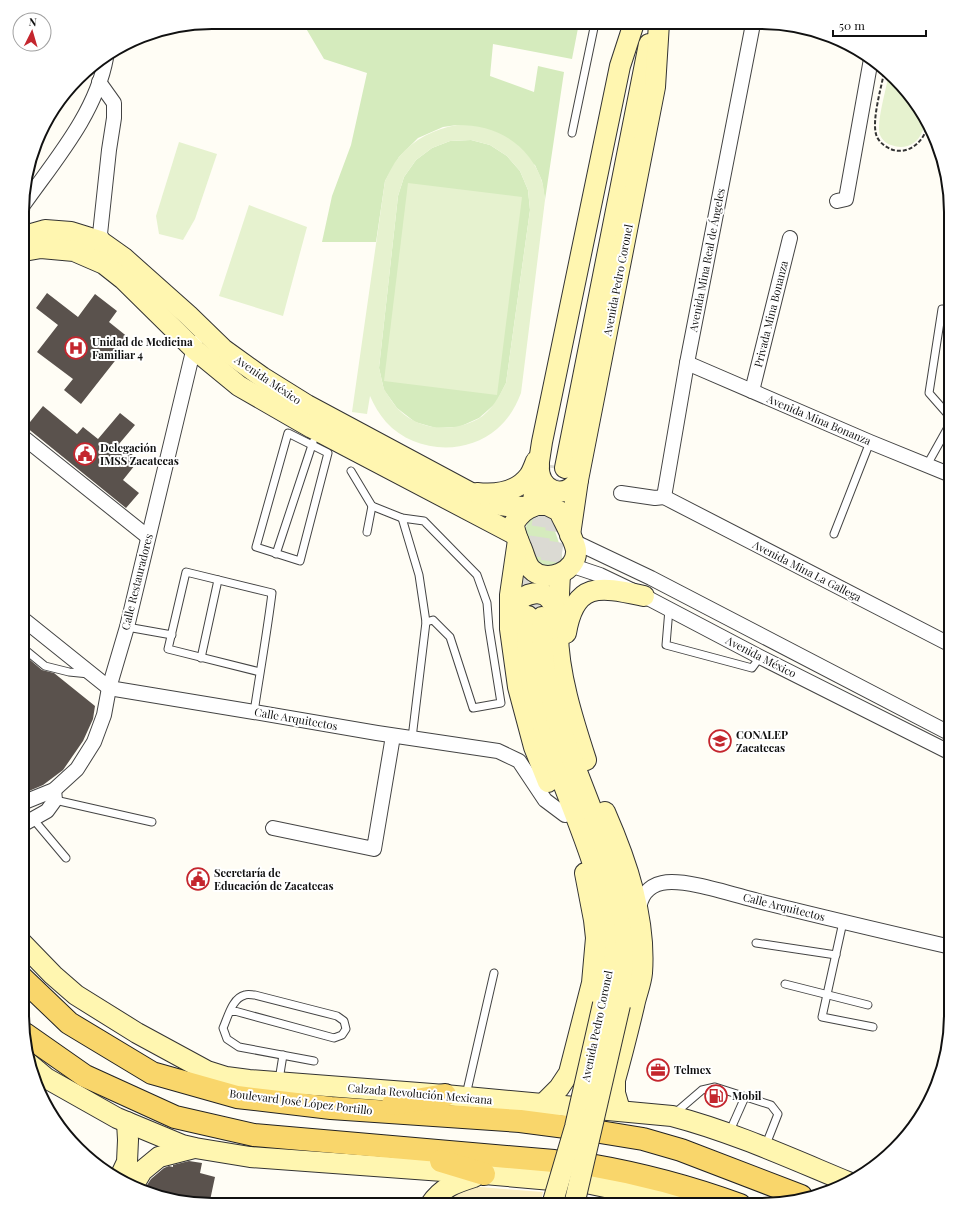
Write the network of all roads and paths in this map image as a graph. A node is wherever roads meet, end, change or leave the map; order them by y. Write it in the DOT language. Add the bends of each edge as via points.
graph roads {
  1 [pos="594,29"];
  2 [pos="633,29"];
  3 [pos="653,29"];
  4 [pos="659,29"];
  5 [pos="752,29"];
  6 [pos="105,64"];
  7 [pos="870,65"];
  8 [pos="884,76"];
  9 [pos="99,82"];
  10 [pos="572,132"];
  11 [pos="926,133"];
  12 [pos="30,196"];
  13 [pos="837,201"];
  14 [pos="29,235"];
  15 [pos="790,238"];
  16 [pos="106,246"];
  17 [pos="29,250"];
  18 [pos="944,311"];
  19 [pos="199,326"];
  20 [pos="194,349"];
  21 [pos="687,363"];
  22 [pos="752,391"];
  23 [pos="944,410"];
  24 [pos="944,434"];
  25 [pos="315,438"];
  26 [pos="29,442"];
  27 [pos="870,442"];
  28 [pos="555,463"];
  29 [pos="926,465"];
  30 [pos="351,471"];
  31 [pos="944,472"];
  32 [pos="468,491"];
  33 [pos="621,493"];
  34 [pos="664,497"];
  35 [pos="372,506"];
  36 [pos="532,507"];
  37 [pos="402,518"];
  38 [pos="367,532"];
  39 [pos="834,534"];
  40 [pos="148,537"];
  41 [pos="517,537"];
  42 [pos="571,538"];
  43 [pos="276,554"];
  44 [pos="565,570"];
  45 [pos="218,580"];
  46 [pos="644,596"];
  47 [pos="669,609"];
  48 [pos="535,617"];
  49 [pos="426,622"];
  50 [pos="29,624"];
  51 [pos="127,627"];
  52 [pos="510,628"];
  53 [pos="558,633"];
  54 [pos="172,635"];
  55 [pos="944,641"];
  56 [pos="29,653"];
  57 [pos="760,657"];
  58 [pos="201,658"];
  59 [pos="561,662"];
  60 [pos="260,672"];
  61 [pos="92,674"];
  62 [pos="109,688"];
  63 [pos="254,712"];
  64 [pos="944,730"];
  65 [pos="393,736"];
  66 [pos="412,738"];
  67 [pos="944,749"];
  68 [pos="594,787"];
  69 [pos="55,795"];
  70 [pos="29,801"];
  71 [pos="29,821"];
  72 [pos="152,822"];
  73 [pos="29,823"];
  74 [pos="582,825"];
  75 [pos="273,828"];
  76 [pos="66,858"];
  77 [pos="639,917"];
  78 [pos="843,922"];
  79 [pos="756,943"];
  80 [pos="944,945"];
  81 [pos="29,949"];
  82 [pos="836,955"];
  83 [pos="494,973"];
  84 [pos="785,984"];
  85 [pos="29,985"];
  86 [pos="827,995"];
  87 [pos="611,1005"];
  88 [pos="868,1005"];
  89 [pos="231,1010"];
  90 [pos="873,1027"];
  91 [pos="31,1039"];
  92 [pos="283,1055"];
  93 [pos="314,1061"];
  94 [pos="38,1071"];
  95 [pos="566,1078"];
  96 [pos="278,1083"];
  97 [pos="615,1088"];
  98 [pos="455,1096"];
  99 [pos="745,1097"];
  100 [pos="543,1104"];
  101 [pos="331,1108"];
  102 [pos="620,1110"];
  103 [pos="672,1116"];
  104 [pos="127,1122"];
  105 [pos="566,1126"];
  106 [pos="600,1132"];
  107 [pos="729,1133"];
  108 [pos="765,1147"];
  109 [pos="195,1148"];
  110 [pos="396,1148"];
  111 [pos="554,1161"];
  112 [pos="590,1165"];
  113 [pos="121,1174"];
  114 [pos="484,1174"];
  115 [pos="841,1179"];
  116 [pos="136,1181"];
  117 [pos="796,1194"];
  118 [pos="434,1198"];
  119 [pos="554,1198"];
  120 [pos="575,1198"];
  121 [pos="647,1198"];
  122 [pos="719,1198"];
  1 -- 10 [label="lane"];
  2 -- 28 [label="street, Avenida Pedro Coronel" via="620,66"];
  3 -- 28 [label="street, Avenida Pedro Coronel"];
  4 -- 28 [label="street, Avenida Pedro Coronel" via="655,87"];
  5 -- 21 [label="street, Avenida Mina Real de Ángeles"];
  6 -- 9 [label="street"];
  7 -- 13 [label="street" via="846,199"];
  8 -- 11 [label="path" via="875,123 876,134 881,143 890,149 901,151 912,148 922,140"];
  9 -- 12 [label="street" via="82,120"];
  9 -- 16 [label="street" via="114,103 100,234"];
  14 -- 16 [label="street, Avenida México" via="45,230 71,232 100,241"];
  15 -- 22 [label="street, Privada Mina Bonanza"];
  16 -- 19 [label="street, Avenida México" via="124,258"];
  17 -- 20 [label="street, Avenida México" via="41,248 74,251 104,264 123,279"];
  18 -- 23 [label="lane" via="942,309 929,392"];
  19 -- 20 [label="street, Calle Restauradores"];
  19 -- 32 [label="street, Avenida México" via="223,349 300,401"];
  20 -- 25 [label="street, Avenida México" via="239,386 276,408"];
  20 -- 40 [label="street, Calle Restauradores"];
  21 -- 22 [label="street, Avenida Mina Bonanza"];
  21 -- 34 [label="street, Avenida Mina Real de Ángeles"];
  22 -- 27 [label="street, Avenida Mina Bonanza"];
  24 -- 29 [label="lane"];
  25 -- 41 [label="street, Avenida México"];
  25 -- 43 [label="lane"];
  25 -- 43 [label="lane" via="328,453 300,561"];
  25 -- 43 [label="lane" via="288,433 256,547"];
  26 -- 40 [label="street"];
  27 -- 29 [label="street, Avenida Mina Bonanza"];
  27 -- 39 [label="lane"];
  28 -- 32 [label="street" via="536,461 530,475 518,486 504,492 488,494"];
  28 -- 36 [label="street, Avenida Pedro Coronel"];
  28 -- 42 [label="street, Avenida Pedro Coronel"];
  29 -- 31 [label="street, Avenida Mina Bonanza"];
  30 -- 35 [label="lane"];
  32 -- 36 [label="street, Avenida México" via="497,506"];
  33 -- 34 [label="street"];
  34 -- 55 [label="street, Avenida Mina La Gallega"];
  35 -- 37 [label="lane"];
  35 -- 38 [label="lane"];
  36 -- 41 [label="street" via="523,512 514,524"];
  36 -- 42 [label="street" via="547,506 559,511"];
  37 -- 49 [label="lane" via="419,575"];
  37 -- 49 [label="lane" via="424,521 477,575 487,603 501,703 473,708 450,637 433,620"];
  40 -- 51 [label="street, Calle Restauradores"];
  41 -- 44 [label="street" via="530,568 540,575 548,576"];
  41 -- 52 [label="street, Avenida Pedro Coronel" via="510,595"];
  42 -- 44 [label="street" via="576,550 575,557"];
  42 -- 64 [label="street, Avenida México"];
  44 -- 46 [label="street, Avenida México" via="600,575"];
  44 -- 53 [label="street, Avenida Pedro Coronel"];
  45 -- 54 [label="lane" via="186,572"];
  45 -- 58 [label="lane"];
  45 -- 60 [label="lane" via="272,593"];
  46 -- 47 [label="street, Avenida México"];
  46 -- 59 [label="street" via="601,589 588,592 580,598 572,608"];
  47 -- 57 [label="street, Avenida México"];
  47 -- 57 [label="lane" via="666,645 752,668"];
  48 -- 74 [label="street, Avenida Pedro Coronel" via="527,645 528,661 552,755"];
  49 -- 66 [label="lane"];
  50 -- 61 [label="street"];
  51 -- 54 [label="lane"];
  51 -- 62 [label="street, Calle Restauradores"];
  52 -- 53 [label="street" via="517,604 527,595 534,593 542,594 552,601"];
  52 -- 74 [label="street, Avenida Pedro Coronel" via="518,687 541,765 550,787"];
  53 -- 59 [label="street, Avenida Pedro Coronel"];
  54 -- 58 [label="lane" via="168,649"];
  56 -- 61 [label="lane" via="45,666"];
  57 -- 67 [label="street, Avenida México"];
  58 -- 60 [label="lane"];
  59 -- 68 [label="street, Avenida Pedro Coronel" via="570,707"];
  60 -- 63 [label="lane"];
  61 -- 62 [label="street"];
  62 -- 63 [label="street, Calle Arquitectos"];
  62 -- 69 [label="street, Calle Restauradores" via="104,715 94,742 77,769"];
  63 -- 65 [label="street, Calle Arquitectos"];
  65 -- 66 [label="street, Calle Arquitectos"];
  65 -- 75 [label="street" via="374,849"];
  66 -- 74 [label="street, Calle Arquitectos" via="498,751 519,761 546,800"];
  68 -- 74 [label="street, Avenida Pedro Coronel"];
  68 -- 77 [label="street" via="628,870"];
  69 -- 70 [label="street, Calle Restauradores"];
  69 -- 71 [label="street" via="47,811"];
  69 -- 72 [label="lane"];
  73 -- 76 [label="lane"];
  74 -- 87 [label="street, Avenida Pedro Coronel" via="614,877 624,923 625,967"];
  74 -- 95 [label="street" via="583,861 596,938 592,983"];
  77 -- 78 [label="street, Calle Arquitectos" via="643,896 649,888 662,883 677,882"];
  77 -- 97 [label="street" via="643,954 641,976"];
  78 -- 80 [label="street, Calle Arquitectos"];
  78 -- 82 [label="lane"];
  79 -- 82 [label="lane"];
  81 -- 96 [label="street, Calzada Revolución Mexicana" via="53,975 76,994 137,1033 207,1071 226,1077"];
  82 -- 86 [label="lane"];
  83 -- 98 [label="lane"];
  84 -- 86 [label="lane"];
  85 -- 101 [label="main road, Boulevard José López Portillo" via="69,1023 152,1073 237,1097"];
  86 -- 88 [label="lane"];
  86 -- 90 [label="lane" via="822,1017"];
  87 -- 119 [label="street, Avenida Pedro Coronel, bridge"];
  87 -- 120 [label="street, Avenida Pedro Coronel, bridge"];
  89 -- 89 [label="lane" via="235,1001 244,995 255,995 337,1016 344,1021 346,1029 342,1036 334,1038"];
  89 -- 92 [label="lane" via="223,1028 227,1039 239,1047"];
  91 -- 110 [label="main road" via="85,1076 175,1117 254,1135"];
  92 -- 93 [label="lane"];
  92 -- 96 [label="lane"];
  94 -- 104 [label="street"];
  95 -- 97 [label="street" via="582,1087 599,1091"];
  95 -- 100 [label="street"];
  96 -- 98 [label="street, Calzada Revolución Mexicana"];
  97 -- 102 [label="street"];
  98 -- 100 [label="street, Calzada Revolución Mexicana"];
  98 -- 101 [label="main road"];
  99 -- 103 [label="lane" via="715,1087 702,1090"];
  99 -- 107 [label="lane"];
  99 -- 108 [label="lane" via="771,1105 778,1114"];
  100 -- 102 [label="street, Calzada Revolución Mexicana"];
  101 -- 105 [label="main road, Boulevard José López Portillo"];
  102 -- 103 [label="street, Calzada Revolución Mexicana"];
  103 -- 107 [label="street, Calzada Revolución Mexicana"];
  104 -- 109 [label="street"];
  104 -- 113 [label="street" via="126,1162"];
  106 -- 117 [label="main road" via="681,1150"];
  107 -- 108 [label="street, Calzada Revolución Mexicana"];
  108 -- 115 [label="street, Calzada Revolución Mexicana"];
  109 -- 114 [label="street" via="250,1157"];
  109 -- 116 [label="street" via="159,1157 142,1171"];
  110 -- 111 [label="main road"];
  110 -- 114 [label="main road"];
  112 -- 122 [label="main road" via="671,1182"];
  114 -- 118 [label="street" via="451,1184"];
  114 -- 121 [label="street" via="586,1184"];
}
